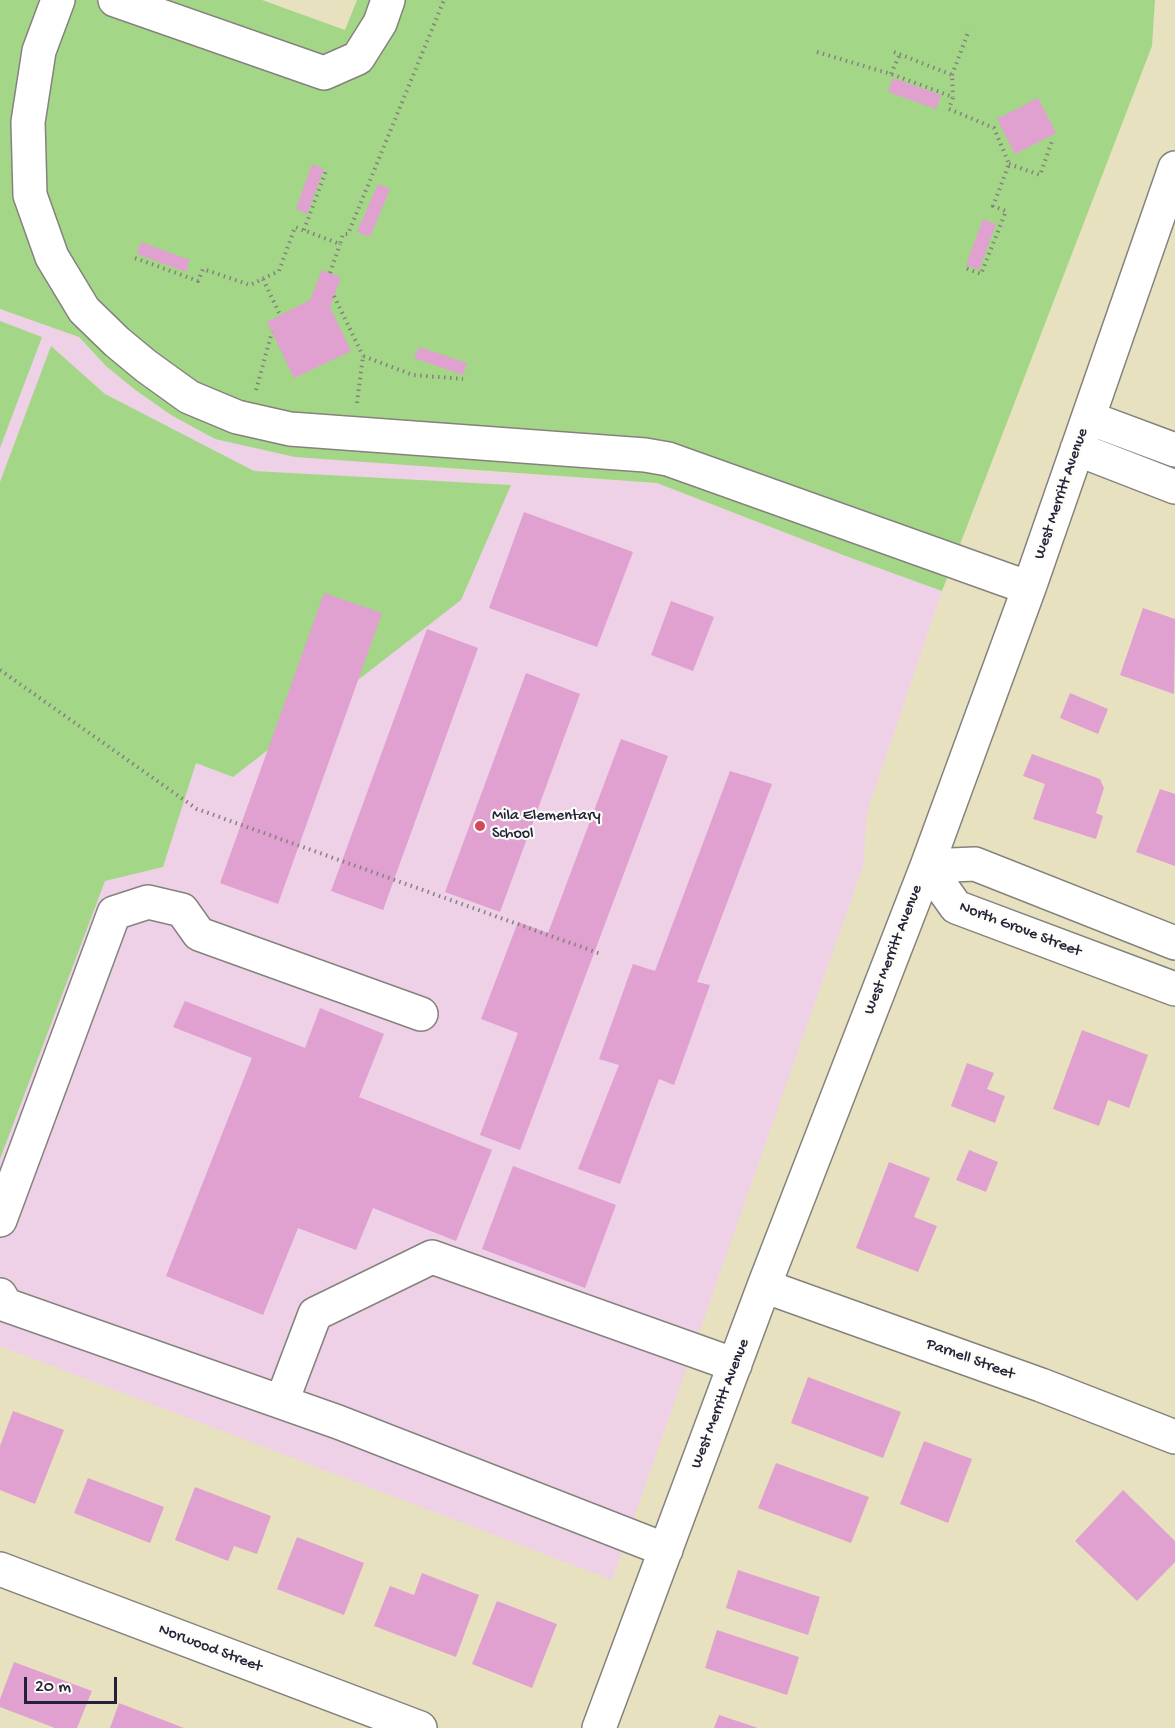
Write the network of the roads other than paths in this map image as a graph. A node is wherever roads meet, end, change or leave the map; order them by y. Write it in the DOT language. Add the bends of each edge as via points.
graph roads {
  1 [pos="58,0"];
  2 [pos="115,0"];
  3 [pos="388,0"];
  4 [pos="1175,168"];
  5 [pos="1089,418"];
  6 [pos="1077,449"];
  7 [pos="1175,450"];
  8 [pos="1175,487"];
  9 [pos="1029,588"];
  10 [pos="927,866"];
  11 [pos="1175,943"];
  12 [pos="1174,987"];
  13 [pos="421,1014"];
  14 [pos="0,1220"];
  15 [pos="764,1286"];
  16 [pos="0,1295"];
  17 [pos="735,1365"];
  18 [pos="282,1401"];
  19 [pos="1175,1437"];
  20 [pos="666,1550"];
  21 [pos="0,1569"];
  22 [pos="420,1728"];
  23 [pos="599,1728"];
  1 -- 9 [label="street" via="39,51 28,122 30,195 52,257 84,310 117,342 189,397 237,417 291,429 645,454 668,459"];
  2 -- 3 [label="street" via="324,73 358,58 380,23"];
  4 -- 5 [label="street, West Merritt Avenue"];
  5 -- 6 [label="street, West Merritt Avenue"];
  5 -- 7 [label="street"];
  6 -- 8 [label="street"];
  6 -- 9 [label="street, West Merritt Avenue"];
  9 -- 10 [label="street, West Merritt Avenue"];
  10 -- 11 [label="street" via="975,864"];
  10 -- 12 [label="street, North Grove Street" via="956,908"];
  10 -- 15 [label="street, West Merritt Avenue"];
  13 -- 14 [label="street" via="199,934 182,910 148,902 114,913"];
  15 -- 17 [label="street, West Merritt Avenue"];
  15 -- 19 [label="street, Parnell Street"];
  16 -- 18 [label="street" via="6,1305"];
  17 -- 18 [label="street" via="432,1257 315,1314"];
  17 -- 20 [label="street, West Merritt Avenue"];
  18 -- 20 [label="street"];
  20 -- 23 [label="street, West Merritt Avenue"];
  21 -- 22 [label="street, Norwood Street"];
}
